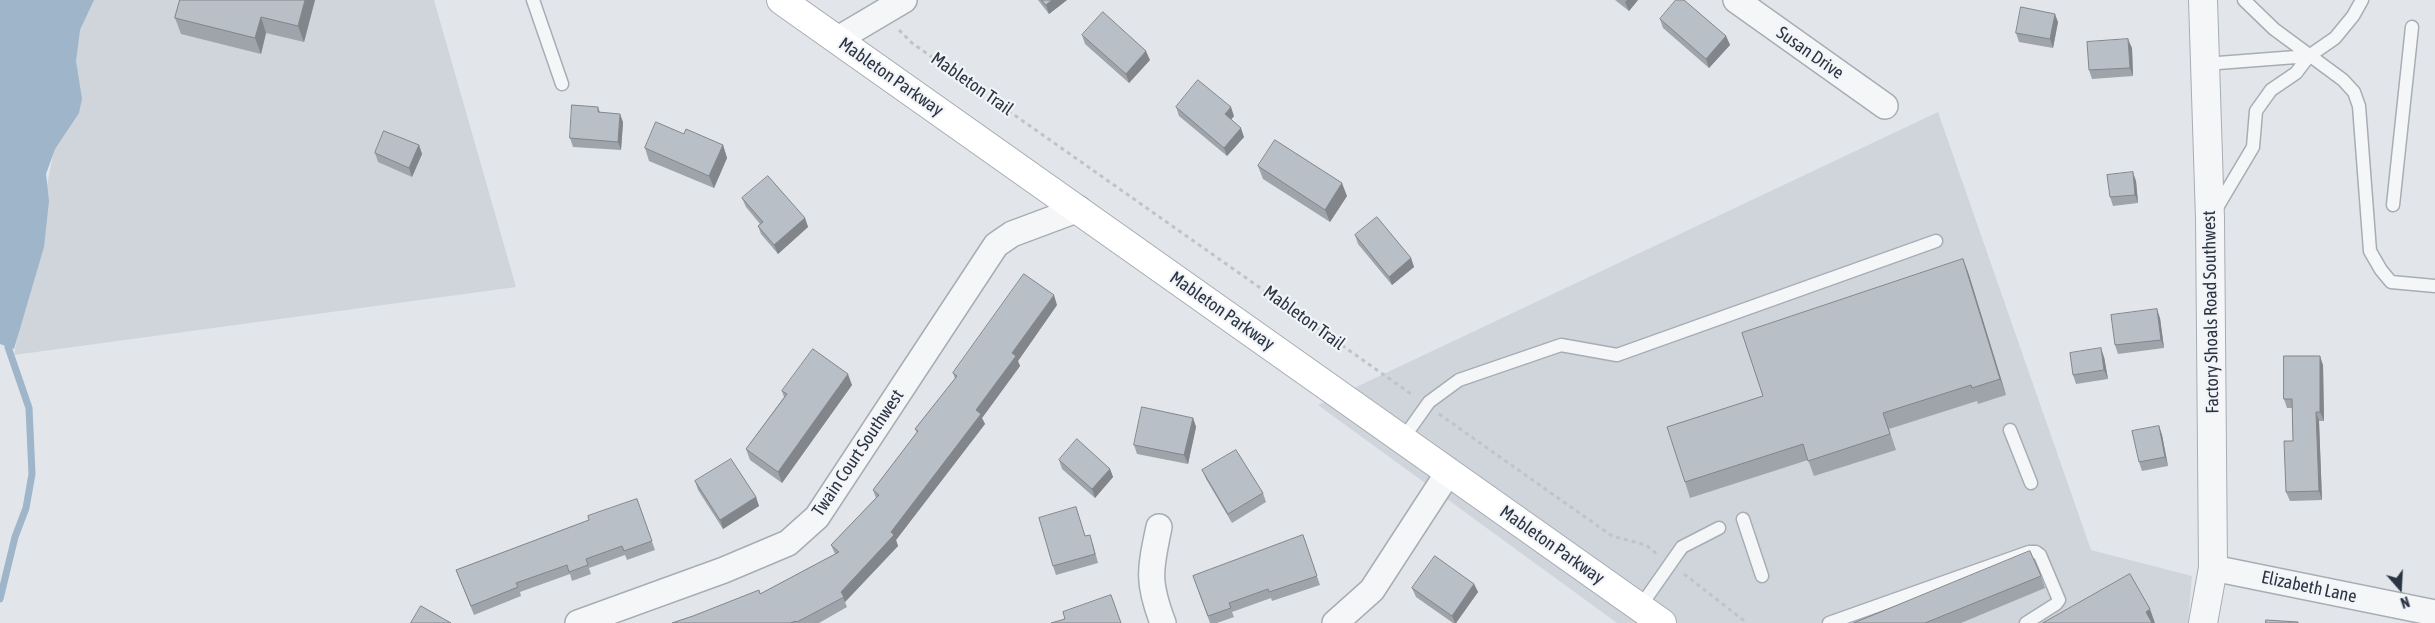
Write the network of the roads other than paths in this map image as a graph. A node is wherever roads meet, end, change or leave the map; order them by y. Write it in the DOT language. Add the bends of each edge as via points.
graph roads {
  1 [pos="533,0"];
  2 [pos="781,0"];
  3 [pos="904,0"];
  4 [pos="1736,0"];
  5 [pos="2203,0"];
  6 [pos="2244,0"];
  7 [pos="2362,0"];
  8 [pos="2412,26"];
  9 [pos="838,39"];
  10 [pos="2309,56"];
  11 [pos="2205,64"];
  12 [pos="562,84"];
  13 [pos="1885,106"];
  14 [pos="2393,205"];
  15 [pos="1079,209"];
  16 [pos="2210,219"];
  17 [pos="1936,242"];
  18 [pos="2435,286"];
  19 [pos="2010,430"];
  20 [pos="1402,440"];
  21 [pos="1448,473"];
  22 [pos="2031,484"];
  23 [pos="1744,519"];
  24 [pos="1158,527"];
  25 [pos="1719,528"];
  26 [pos="2213,568"];
  27 [pos="1762,576"];
  28 [pos="1640,607"];
  29 [pos="2435,613"];
  30 [pos="578,623"];
  31 [pos="1163,623"];
  32 [pos="1335,623"];
  33 [pos="1662,623"];
  34 [pos="1829,623"];
  35 [pos="2026,623"];
  36 [pos="2203,623"];
  1 -- 12 [label="lane"];
  2 -- 9 [label="main road, Mableton Parkway"];
  3 -- 9 [label="street"];
  4 -- 13 [label="street, Susan Drive"];
  5 -- 11 [label="street, Factory Shoals Road Southwest"];
  6 -- 10 [label="lane"];
  7 -- 10 [label="lane" via="2335,38"];
  8 -- 14 [label="lane"];
  9 -- 15 [label="main road, Mableton Parkway"];
  10 -- 11 [label="lane"];
  10 -- 16 [label="lane" via="2296,73 2270,90 2256,112 2253,147"];
  10 -- 18 [label="lane" via="2343,80 2354,92 2359,106 2370,250 2391,282"];
  11 -- 16 [label="street, Factory Shoals Road Southwest"];
  15 -- 20 [label="main road, Mableton Parkway"];
  15 -- 30 [label="street, Twain Court Southwest" via="1012,234 996,245 817,517 788,543"];
  16 -- 26 [label="street, Factory Shoals Road Southwest"];
  17 -- 20 [label="lane" via="1617,355 1561,345 1459,380 1427,405"];
  19 -- 22 [label="lane"];
  20 -- 21 [label="main road, Mableton Parkway"];
  21 -- 28 [label="main road, Mableton Parkway"];
  21 -- 32 [label="street" via="1372,590"];
  23 -- 27 [label="lane"];
  24 -- 31 [label="street" via="1150,572 1153,596"];
  25 -- 28 [label="lane" via="1682,547"];
  26 -- 29 [label="street, Elizabeth Lane"];
  26 -- 36 [label="street, Factory Shoals Road Southwest"];
  28 -- 33 [label="main road, Mableton Parkway"];
  34 -- 35 [label="lane" via="2036,552 2059,600"];
}
